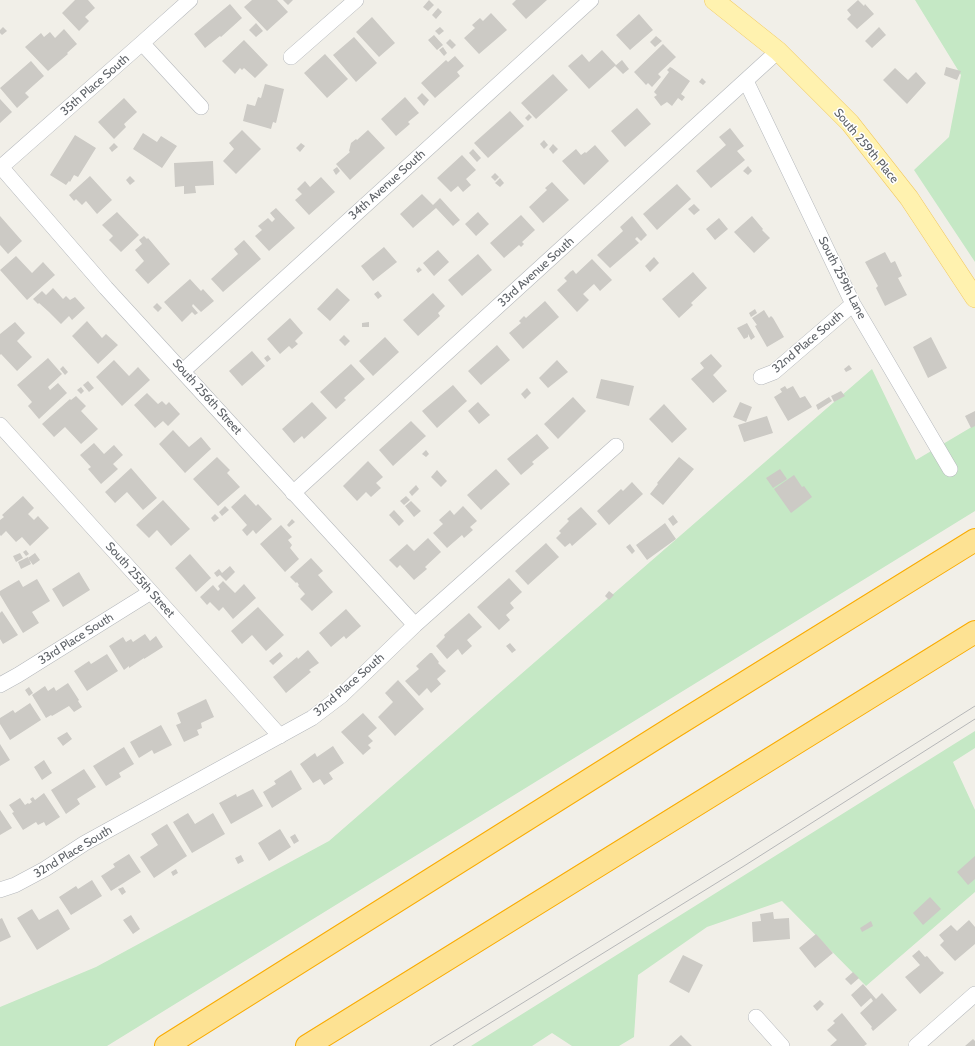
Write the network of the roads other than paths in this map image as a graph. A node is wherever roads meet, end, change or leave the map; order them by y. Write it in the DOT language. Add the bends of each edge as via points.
graph roads {
  1 [pos="190,0"];
  2 [pos="356,0"];
  3 [pos="591,0"];
  4 [pos="714,0"];
  5 [pos="142,44"];
  6 [pos="778,51"];
  7 [pos="291,57"];
  8 [pos="746,81"];
  9 [pos="201,107"];
  10 [pos="1,167"];
  11 [pos="975,298"];
  12 [pos="853,304"];
  13 [pos="183,370"];
  14 [pos="761,377"];
  15 [pos="0,425"];
  16 [pos="616,446"];
  17 [pos="950,468"];
  18 [pos="293,493"];
  19 [pos="975,540"];
  20 [pos="151,592"];
  21 [pos="416,626"];
  22 [pos="975,632"];
  23 [pos="0,685"];
  24 [pos="280,736"];
  25 [pos="0,890"];
  26 [pos="975,994"];
  27 [pos="756,1017"];
  28 [pos="166,1046"];
  29 [pos="307,1046"];
  30 [pos="782,1046"];
  31 [pos="916,1046"];
  1 -- 5 [label="street, 35th Place South"];
  2 -- 7 [label="street"];
  3 -- 13 [label="street, 34th Avenue South"];
  4 -- 6 [label="main road, South 259th Place"];
  5 -- 9 [label="street"];
  5 -- 10 [label="street, 35th Place South"];
  6 -- 8 [label="street, 33rd Avenue South"];
  6 -- 11 [label="main road, South 259th Place" via="850,123 909,198"];
  8 -- 12 [label="street, South 259th Lane"];
  8 -- 18 [label="street, 33rd Avenue South"];
  10 -- 13 [label="street, South 256th Street" via="106,288"];
  12 -- 14 [label="street, 32nd Place South" via="774,372"];
  12 -- 17 [label="street, South 259th Lane"];
  13 -- 18 [label="street, South 256th Street"];
  15 -- 20 [label="street, South 255th Street"];
  16 -- 21 [label="street, 32nd Place South"];
  18 -- 21 [label="street, South 256th Street"];
  19 -- 28 [label="highway"];
  20 -- 23 [label="street, 33rd Place South"];
  20 -- 24 [label="street, South 255th Street"];
  21 -- 24 [label="street, 32nd Place South" via="341,696 312,718"];
  22 -- 29 [label="highway"];
  24 -- 25 [label="street, 32nd Place South" via="85,843 45,869"];
  26 -- 31 [label="street"];
  27 -- 30 [label="street"];
}
